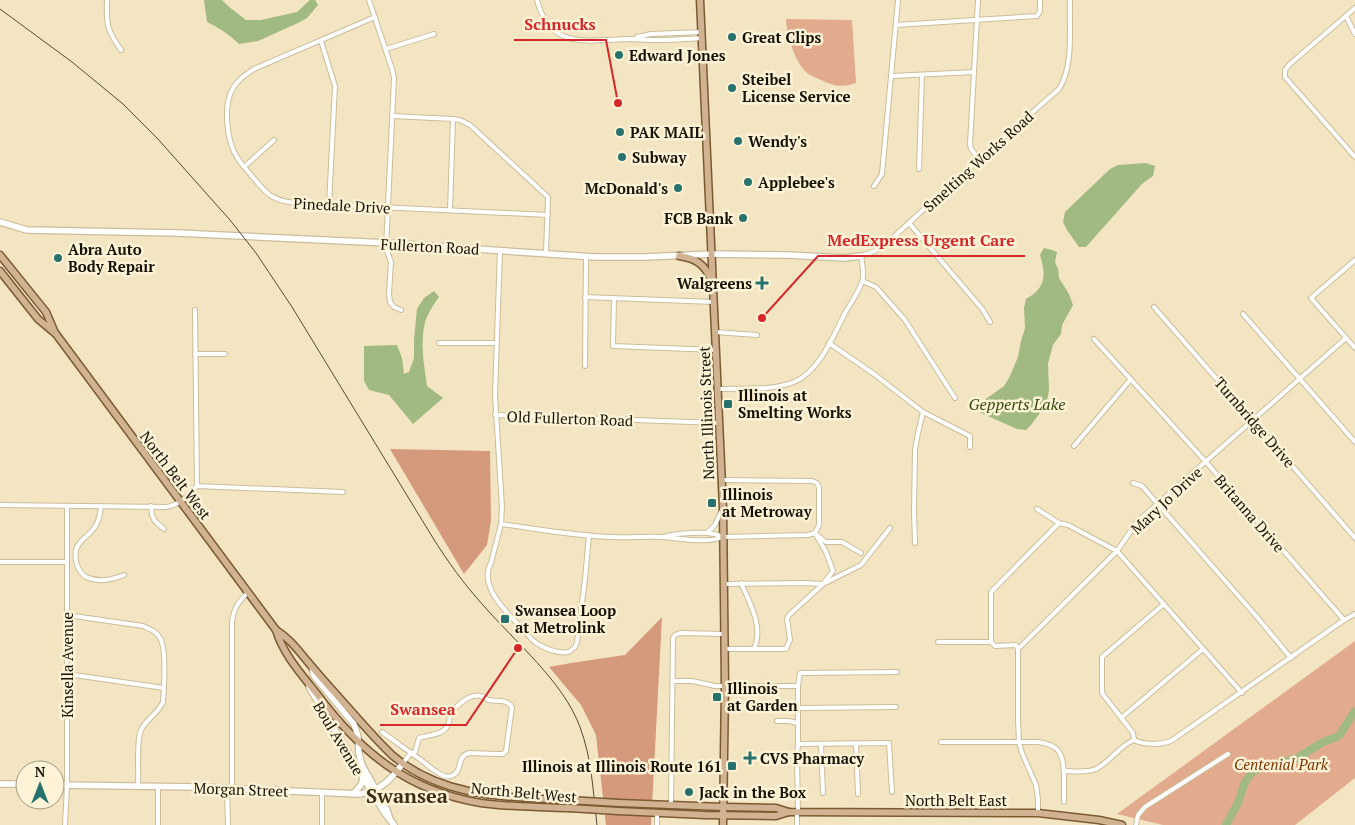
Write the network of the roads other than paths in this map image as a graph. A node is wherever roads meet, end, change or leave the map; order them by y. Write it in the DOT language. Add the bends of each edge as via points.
graph roads {
  1 [pos="106,0"];
  2 [pos="369,0"];
  3 [pos="536,0"];
  4 [pos="700,0"];
  5 [pos="898,0"];
  6 [pos="978,0"];
  7 [pos="1040,0"];
  8 [pos="1070,0"];
  9 [pos="1355,8"];
  10 [pos="1346,16"];
  11 [pos="375,17"];
  12 [pos="977,20"];
  13 [pos="896,25"];
  14 [pos="434,34"];
  15 [pos="1355,34"];
  16 [pos="702,35"];
  17 [pos="321,41"];
  18 [pos="386,49"];
  19 [pos="121,50"];
  20 [pos="974,72"];
  21 [pos="922,74"];
  22 [pos="892,76"];
  23 [pos="393,116"];
  24 [pos="452,119"];
  25 [pos="274,140"];
  26 [pos="1355,158"];
  27 [pos="979,159"];
  28 [pos="244,167"];
  29 [pos="919,169"];
  30 [pos="874,186"];
  31 [pos="329,205"];
  32 [pos="388,208"];
  33 [pos="450,210"];
  34 [pos="548,215"];
  35 [pos="0,222"];
  36 [pos="909,223"];
  37 [pos="386,243"];
  38 [pos="500,250"];
  39 [pos="546,253"];
  40 [pos="712,254"];
  41 [pos="0,255"];
  42 [pos="586,256"];
  43 [pos="679,256"];
  44 [pos="861,256"];
  45 [pos="1355,260"];
  46 [pos="0,271"];
  47 [pos="862,281"];
  48 [pos="713,285"];
  49 [pos="585,297"];
  50 [pos="614,298"];
  51 [pos="714,302"];
  52 [pos="1154,307"];
  53 [pos="195,310"];
  54 [pos="401,310"];
  55 [pos="1243,314"];
  56 [pos="990,322"];
  57 [pos="715,332"];
  58 [pos="56,334"];
  59 [pos="757,335"];
  60 [pos="1346,338"];
  61 [pos="1094,339"];
  62 [pos="440,343"];
  63 [pos="496,343"];
  64 [pos="829,344"];
  65 [pos="1355,348"];
  66 [pos="716,350"];
  67 [pos="195,354"];
  68 [pos="225,354"];
  69 [pos="585,366"];
  70 [pos="1131,379"];
  71 [pos="1300,379"];
  72 [pos="718,389"];
  73 [pos="955,398"];
  74 [pos="923,412"];
  75 [pos="496,415"];
  76 [pos="1253,420"];
  77 [pos="719,423"];
  78 [pos="1355,442"];
  79 [pos="1074,446"];
  80 [pos="970,447"];
  81 [pos="1206,462"];
  82 [pos="722,480"];
  83 [pos="1132,483"];
  84 [pos="197,486"];
  85 [pos="343,492"];
  86 [pos="180,501"];
  87 [pos="1158,504"];
  88 [pos="0,505"];
  89 [pos="67,506"];
  90 [pos="101,506"];
  91 [pos="150,506"];
  92 [pos="722,508"];
  93 [pos="1037,509"];
  94 [pos="1059,523"];
  95 [pos="501,524"];
  96 [pos="890,528"];
  97 [pos="164,529"];
  98 [pos="707,534"];
  99 [pos="815,534"];
  100 [pos="589,535"];
  101 [pos="663,537"];
  102 [pos="723,537"];
  103 [pos="1355,538"];
  104 [pos="915,543"];
  105 [pos="1117,551"];
  106 [pos="862,553"];
  107 [pos="0,562"];
  108 [pos="67,562"];
  109 [pos="124,575"];
  110 [pos="724,584"];
  111 [pos="742,584"];
  112 [pos="823,584"];
  113 [pos="248,592"];
  114 [pos="1164,604"];
  115 [pos="1355,614"];
  116 [pos="67,615"];
  117 [pos="1344,620"];
  118 [pos="276,630"];
  119 [pos="725,634"];
  120 [pos="938,642"];
  121 [pos="991,642"];
  122 [pos="1203,648"];
  123 [pos="725,649"];
  124 [pos="754,649"];
  125 [pos="1018,649"];
  126 [pos="1291,658"];
  127 [pos="312,667"];
  128 [pos="897,672"];
  129 [pos="67,674"];
  130 [pos="673,681"];
  131 [pos="307,682"];
  132 [pos="725,686"];
  133 [pos="798,686"];
  134 [pos="164,688"];
  135 [pos="1242,693"];
  136 [pos="798,708"];
  137 [pos="896,708"];
  138 [pos="1121,718"];
  139 [pos="777,721"];
  140 [pos="798,723"];
  141 [pos="382,732"];
  142 [pos="1134,740"];
  143 [pos="941,742"];
  144 [pos="1019,742"];
  145 [pos="359,743"];
  146 [pos="798,744"];
  147 [pos="821,744"];
  148 [pos="856,744"];
  149 [pos="411,753"];
  150 [pos="776,754"];
  151 [pos="1228,754"];
  152 [pos="797,756"];
  153 [pos="403,763"];
  154 [pos="1064,771"];
  155 [pos="397,772"];
  156 [pos="363,778"];
  157 [pos="0,784"];
  158 [pos="15,784"];
  159 [pos="67,785"];
  160 [pos="138,786"];
  161 [pos="158,786"];
  162 [pos="230,788"];
  163 [pos="373,791"];
  164 [pos="322,792"];
  165 [pos="823,792"];
  166 [pos="892,792"];
  167 [pos="353,794"];
  168 [pos="858,794"];
  169 [pos="1064,802"];
  170 [pos="671,805"];
  171 [pos="723,807"];
  172 [pos="789,812"];
  173 [pos="798,812"];
  174 [pos="657,813"];
  175 [pos="1038,813"];
  176 [pos="723,816"];
  177 [pos="65,825"];
  178 [pos="158,825"];
  179 [pos="228,825"];
  180 [pos="322,825"];
  181 [pos="394,825"];
  182 [pos="657,825"];
  183 [pos="723,825"];
  184 [pos="797,825"];
  185 [pos="1122,825"];
  186 [pos="1136,825"];
  1 -- 19 [label="street" via="109,31"];
  2 -- 11 [label="street"];
  3 -- 16 [label="street" via="551,28 571,39 651,40"];
  4 -- 16 [label="main road, North Illinois Street"];
  5 -- 13 [label="street"];
  6 -- 12 [label="street"];
  7 -- 12 [label="street" via="1037,16"];
  8 -- 27 [label="street, Smelting Works Road" via="1069,57 1064,81 1059,89"];
  9 -- 10 [label="street"];
  10 -- 15 [label="street"];
  10 -- 26 [label="street" via="1290,64 1285,70 1285,77"];
  11 -- 17 [label="street, Pinedale Drive"];
  11 -- 18 [label="street"];
  12 -- 13 [label="street"];
  12 -- 20 [label="street"];
  13 -- 22 [label="street"];
  14 -- 18 [label="street"];
  16 -- 40 [label="main road, North Illinois Street"];
  17 -- 28 [label="street, Pinedale Drive" via="254,70 236,83 231,91 229,139"];
  17 -- 31 [label="street" via="335,86"];
  18 -- 23 [label="street" via="394,78"];
  20 -- 21 [label="street"];
  20 -- 27 [label="street" via="970,144"];
  21 -- 22 [label="street"];
  21 -- 29 [label="street"];
  22 -- 30 [label="street" via="882,174"];
  23 -- 24 [label="street"];
  23 -- 32 [label="street"];
  24 -- 33 [label="street"];
  24 -- 34 [label="street" via="470,125 548,197"];
  25 -- 28 [label="street"];
  27 -- 36 [label="street, Smelting Works Road"];
  28 -- 31 [label="street, Pinedale Drive" via="274,199"];
  31 -- 32 [label="street, Pinedale Drive"];
  32 -- 33 [label="street, Pinedale Drive"];
  32 -- 37 [label="street"];
  33 -- 34 [label="street, Pinedale Drive"];
  34 -- 39 [label="street"];
  35 -- 37 [label="street, Fullerton Road" via="27,230"];
  36 -- 44 [label="street, Smelting Works Road" via="887,243"];
  36 -- 56 [label="street"];
  37 -- 38 [label="street, Fullerton Road"];
  37 -- 54 [label="street" via="391,262 390,302"];
  38 -- 39 [label="street, Fullerton Road"];
  38 -- 63 [label="street, Old Fullerton Road"];
  39 -- 42 [label="street, Fullerton Road"];
  40 -- 43 [label="street, Fullerton Road"];
  40 -- 44 [label="street, Fullerton Road"];
  40 -- 48 [label="main road, North Illinois Street"];
  41 -- 58 [label="main road, North Belt West" via="46,312"];
  42 -- 43 [label="street, Fullerton Road"];
  42 -- 49 [label="street"];
  43 -- 48 [label="main road" via="700,263"];
  44 -- 47 [label="street"];
  45 -- 60 [label="street" via="1311,298"];
  46 -- 58 [label="main road, North Belt West" via="38,319"];
  47 -- 64 [label="street"];
  47 -- 73 [label="street" via="876,287 906,320"];
  48 -- 51 [label="main road, North Illinois Street"];
  49 -- 50 [label="street"];
  49 -- 69 [label="street"];
  50 -- 51 [label="street"];
  50 -- 66 [label="street" via="613,346"];
  51 -- 57 [label="main road, North Illinois Street"];
  52 -- 76 [label="street, Turnbridge Drive"];
  53 -- 67 [label="street"];
  55 -- 71 [label="street"];
  57 -- 59 [label="street"];
  57 -- 66 [label="main road, North Illinois Street"];
  58 -- 86 [label="main road, North Belt West"];
  60 -- 65 [label="street"];
  60 -- 71 [label="street, Mary Jo Drive"];
  61 -- 70 [label="street, Britanna Drive"];
  62 -- 63 [label="street"];
  63 -- 75 [label="street, Old Fullerton Road"];
  64 -- 72 [label="street" via="813,368 796,382 785,386"];
  64 -- 74 [label="street"];
  66 -- 72 [label="main road, North Illinois Street"];
  67 -- 68 [label="street"];
  67 -- 84 [label="street"];
  70 -- 79 [label="street"];
  70 -- 81 [label="street, Britanna Drive"];
  71 -- 76 [label="street, Mary Jo Drive"];
  71 -- 78 [label="street"];
  72 -- 77 [label="main road, North Illinois Street"];
  74 -- 80 [label="street" via="970,436"];
  74 -- 104 [label="street" via="915,449"];
  75 -- 77 [label="street, Old Fullerton Road"];
  75 -- 95 [label="street"];
  76 -- 81 [label="street, Mary Jo Drive"];
  76 -- 103 [label="street, Turnbridge Drive"];
  77 -- 82 [label="main road, North Illinois Street"];
  81 -- 87 [label="street, Mary Jo Drive"];
  81 -- 117 [label="street, Britanna Drive"];
  82 -- 92 [label="main road, North Illinois Street"];
  82 -- 99 [label="street" via="817,483 819,525"];
  83 -- 87 [label="street" via="1142,486"];
  84 -- 85 [label="street"];
  84 -- 86 [label="street"];
  86 -- 91 [label="street" via="173,506"];
  86 -- 113 [label="main road, North Belt West"];
  87 -- 105 [label="street, Mary Jo Drive" via="1138,522"];
  87 -- 126 [label="street"];
  88 -- 89 [label="street"];
  89 -- 90 [label="street"];
  89 -- 108 [label="street, Kinsella Avenue"];
  90 -- 91 [label="street"];
  90 -- 109 [label="street" via="97,525 79,543 77,566 89,578 111,580"];
  91 -- 97 [label="street" via="154,522"];
  92 -- 98 [label="street"];
  92 -- 102 [label="main road, North Illinois Street"];
  93 -- 94 [label="street"];
  94 -- 105 [label="street"];
  94 -- 121 [label="street" via="991,592"];
  95 -- 100 [label="street"];
  95 -- 100 [label="street" via="488,568 488,580 496,601 533,640 548,649 566,653 573,650 576,642"];
  96 -- 112 [label="street" via="861,565"];
  98 -- 101 [label="street"];
  98 -- 102 [label="street"];
  99 -- 102 [label="street"];
  99 -- 106 [label="street" via="826,542 842,542"];
  99 -- 112 [label="street" via="833,571"];
  100 -- 101 [label="street"];
  101 -- 102 [label="street" via="698,540"];
  102 -- 110 [label="main road, North Illinois Street"];
  105 -- 114 [label="street"];
  105 -- 125 [label="street, Mary Jo Drive"];
  107 -- 108 [label="street"];
  108 -- 116 [label="street, Kinsella Avenue"];
  110 -- 111 [label="street"];
  110 -- 119 [label="main road, North Illinois Street"];
  111 -- 112 [label="street"];
  111 -- 124 [label="street" via="755,612 757,635"];
  112 -- 124 [label="street" via="789,615 790,640 786,649"];
  113 -- 118 [label="main road, North Belt West"];
  113 -- 162 [label="street" via="237,604 232,622"];
  114 -- 122 [label="street"];
  114 -- 138 [label="street" via="1102,657 1102,693"];
  115 -- 117 [label="street"];
  116 -- 129 [label="street, Kinsella Avenue"];
  116 -- 134 [label="street" via="154,630 164,650"];
  117 -- 126 [label="street"];
  118 -- 127 [label="main road, North Belt West" via="291,641"];
  118 -- 131 [label="main road, North Belt West" via="282,647"];
  119 -- 123 [label="main road, North Illinois Street"];
  119 -- 130 [label="street" via="675,635 672,638"];
  120 -- 121 [label="street"];
  121 -- 125 [label="street" via="995,646 1016,645"];
  122 -- 135 [label="street"];
  122 -- 138 [label="street"];
  123 -- 124 [label="street"];
  123 -- 132 [label="main road, North Illinois Street"];
  125 -- 144 [label="street"];
  126 -- 135 [label="street"];
  127 -- 145 [label="street, Boul Avenue" via="314,676 354,724"];
  127 -- 153 [label="main road, North Belt West" via="381,744"];
  128 -- 133 [label="street" via="800,674"];
  129 -- 134 [label="street"];
  129 -- 159 [label="street, Kinsella Avenue"];
  130 -- 132 [label="street"];
  130 -- 170 [label="street"];
  131 -- 145 [label="main road, North Belt West"];
  131 -- 156 [label="street, Boul Avenue"];
  132 -- 133 [label="street"];
  132 -- 171 [label="main road, North Illinois Street"];
  133 -- 136 [label="street"];
  134 -- 160 [label="street" via="160,709 141,728"];
  135 -- 142 [label="street" via="1171,741 1142,743"];
  136 -- 137 [label="street"];
  136 -- 140 [label="street"];
  138 -- 142 [label="street" via="1133,733"];
  139 -- 140 [label="street"];
  140 -- 146 [label="street"];
  141 -- 149 [label="street"];
  142 -- 154 [label="street" via="1097,769"];
  143 -- 144 [label="street"];
  144 -- 154 [label="street" via="1051,744 1062,756"];
  144 -- 175 [label="street" via="1036,785"];
  145 -- 155 [label="main road, North Belt West"];
  145 -- 163 [label="street, Boul Avenue" via="362,765"];
  146 -- 147 [label="street"];
  146 -- 152 [label="street"];
  147 -- 148 [label="street"];
  147 -- 165 [label="street"];
  148 -- 166 [label="street" via="889,742"];
  148 -- 168 [label="street"];
  149 -- 149 [label="street" via="446,777 456,773 465,754 503,754 508,743 512,707 506,701 488,700 483,696 467,698 450,713 446,730 419,738 415,752"];
  149 -- 153 [label="street"];
  150 -- 152 [label="street"];
  151 -- 186 [label="street" via="1145,807 1138,815"];
  152 -- 173 [label="street"];
  153 -- 155 [label="street"];
  153 -- 170 [label="main road, North Belt West, bridge" via="430,779 467,791 506,797"];
  154 -- 169 [label="street"];
  155 -- 163 [label="street"];
  155 -- 174 [label="main road, North Belt West, bridge" via="437,791 471,801"];
  156 -- 163 [label="street, Boul Avenue"];
  156 -- 167 [label="street"];
  157 -- 158 [label="street"];
  159 -- 160 [label="street, Morgan Street"];
  159 -- 177 [label="street, Kinsella Avenue"];
  160 -- 161 [label="street, Morgan Street"];
  161 -- 162 [label="street, Morgan Street"];
  161 -- 178 [label="street"];
  162 -- 164 [label="street, Morgan Street"];
  162 -- 179 [label="street"];
  163 -- 167 [label="street, Morgan Street"];
  163 -- 181 [label="street, Boul Avenue"];
  164 -- 167 [label="street, Morgan Street"];
  164 -- 180 [label="street"];
  170 -- 171 [label="main road, North Belt West"];
  171 -- 172 [label="main road, North Belt East" via="776,808"];
  171 -- 176 [label="main road, North Illinois Street"];
  172 -- 173 [label="main road, North Belt East"];
  172 -- 176 [label="main road, North Belt East" via="776,816"];
  173 -- 175 [label="main road, North Belt East"];
  173 -- 184 [label="street"];
  174 -- 176 [label="main road, North Belt West"];
  174 -- 182 [label="street"];
  175 -- 185 [label="main road, North Belt East"];
  176 -- 183 [label="main road, North Illinois Street"];
}
